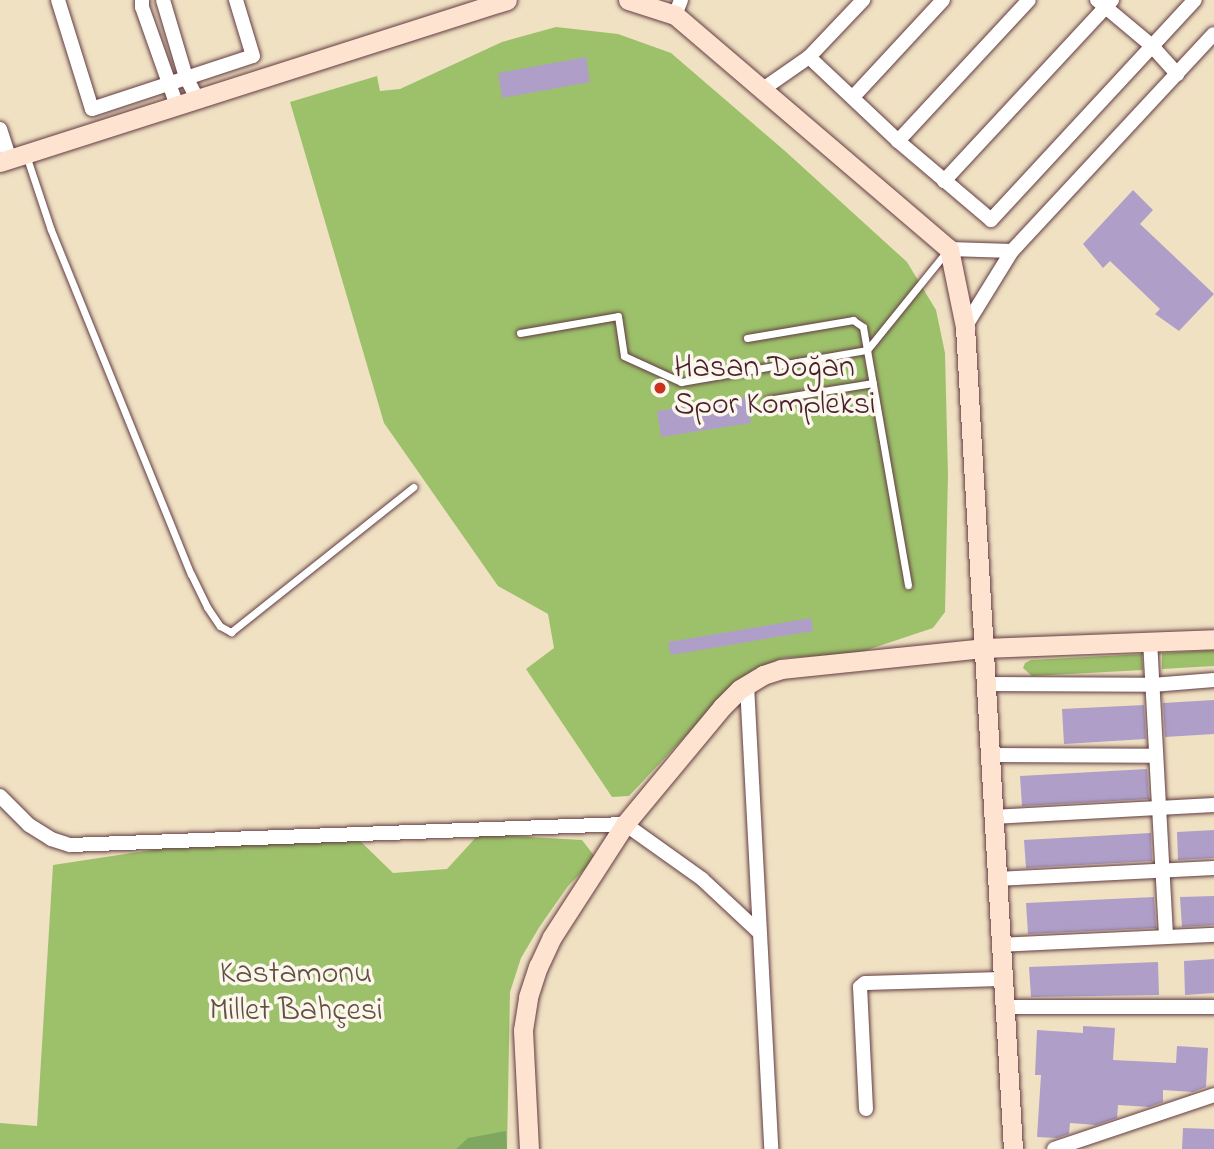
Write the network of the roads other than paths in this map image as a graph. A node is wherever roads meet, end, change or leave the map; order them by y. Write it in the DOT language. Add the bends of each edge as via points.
graph roads {
  1 [pos="58,0"];
  2 [pos="142,0"];
  3 [pos="163,0"];
  4 [pos="236,0"];
  5 [pos="507,0"];
  6 [pos="628,0"];
  7 [pos="863,0"];
  8 [pos="943,0"];
  9 [pos="1029,0"];
  10 [pos="1195,0"];
  11 [pos="1105,2"];
  12 [pos="667,6"];
  13 [pos="173,32"];
  14 [pos="1214,34"];
  15 [pos="152,38"];
  16 [pos="1152,46"];
  17 [pos="809,57"];
  18 [pos="1177,74"];
  19 [pos="186,78"];
  20 [pos="167,84"];
  21 [pos="763,89"];
  22 [pos="853,96"];
  23 [pos="197,99"];
  24 [pos="177,106"];
  25 [pos="0,129"];
  26 [pos="898,141"];
  27 [pos="12,158"];
  28 [pos="944,181"];
  29 [pos="948,249"];
  30 [pos="1012,251"];
  31 [pos="965,327"];
  32 [pos="520,333"];
  33 [pos="747,338"];
  34 [pos="867,350"];
  35 [pos="873,383"];
  36 [pos="768,400"];
  37 [pos="412,487"];
  38 [pos="908,586"];
  39 [pos="1214,639"];
  40 [pos="1150,640"];
  41 [pos="983,648"];
  42 [pos="1214,680"];
  43 [pos="985,684"];
  44 [pos="747,685"];
  45 [pos="1152,685"];
  46 [pos="989,755"];
  47 [pos="1156,757"];
  48 [pos="0,796"];
  49 [pos="1214,805"];
  50 [pos="1158,806"];
  51 [pos="992,817"];
  52 [pos="625,824"];
  53 [pos="1214,868"];
  54 [pos="1162,870"];
  55 [pos="996,879"];
  56 [pos="760,933"];
  57 [pos="1214,935"];
  58 [pos="1166,937"];
  59 [pos="999,945"];
  60 [pos="1002,979"];
  61 [pos="1004,1007"];
  62 [pos="1214,1007"];
  63 [pos="1214,1095"];
  64 [pos="866,1109"];
  65 [pos="529,1149"];
  66 [pos="771,1149"];
  67 [pos="1013,1149"];
  68 [pos="1054,1149"];
  1 -- 20 [label="street" via="92,109"];
  2 -- 15 [label="street"];
  3 -- 13 [label="street"];
  4 -- 19 [label="street" via="253,56"];
  5 -- 23 [label="street"];
  6 -- 12 [label="street"];
  7 -- 17 [label="street"];
  8 -- 22 [label="street"];
  9 -- 26 [label="street"];
  10 -- 16 [label="street"];
  11 -- 16 [label="street"];
  11 -- 28 [label="street"];
  12 -- 21 [label="street"];
  13 -- 15 [label="street"];
  13 -- 19 [label="street"];
  14 -- 18 [label="street"];
  15 -- 20 [label="street"];
  16 -- 18 [label="street"];
  16 -- 28 [label="street" via="991,220"];
  17 -- 21 [label="street"];
  17 -- 22 [label="street"];
  18 -- 30 [label="street"];
  19 -- 20 [label="street"];
  19 -- 23 [label="street"];
  20 -- 24 [label="street"];
  21 -- 29 [label="street"];
  22 -- 26 [label="street"];
  23 -- 24 [label="street"];
  24 -- 27 [label="street"];
  25 -- 27 [label="street"];
  26 -- 28 [label="street"];
  27 -- 37 [label="lane" via="51,230 180,548 206,607 220,626 231,632"];
  29 -- 30 [label="street"];
  29 -- 31 [label="street"];
  29 -- 34 [label="lane"];
  30 -- 31 [label="street"];
  31 -- 41 [label="street"];
  32 -- 34 [label="lane" via="618,316 625,356 681,382"];
  33 -- 34 [label="lane" via="853,320 863,327"];
  34 -- 35 [label="lane"];
  35 -- 36 [label="lane"];
  35 -- 38 [label="lane"];
  39 -- 40 [label="street"];
  40 -- 41 [label="street"];
  40 -- 45 [label="street"];
  41 -- 43 [label="street"];
  41 -- 44 [label="street" via="781,668"];
  42 -- 45 [label="street"];
  43 -- 45 [label="street"];
  43 -- 46 [label="street"];
  44 -- 52 [label="street" via="722,707"];
  44 -- 56 [label="street"];
  45 -- 47 [label="street"];
  46 -- 47 [label="street"];
  46 -- 51 [label="street"];
  47 -- 50 [label="street"];
  48 -- 52 [label="street" via="29,825 70,845"];
  49 -- 50 [label="street"];
  50 -- 51 [label="street"];
  50 -- 54 [label="street"];
  51 -- 55 [label="street"];
  52 -- 56 [label="street" via="702,879"];
  52 -- 65 [label="street" via="552,937 528,997 523,1030"];
  53 -- 54 [label="street"];
  54 -- 55 [label="street"];
  54 -- 58 [label="street"];
  55 -- 59 [label="street"];
  56 -- 66 [label="street"];
  57 -- 58 [label="street"];
  58 -- 59 [label="street"];
  59 -- 60 [label="street"];
  60 -- 61 [label="street"];
  60 -- 64 [label="street" via="860,987"];
  61 -- 62 [label="street"];
  61 -- 67 [label="street"];
  63 -- 68 [label="street"];
}
